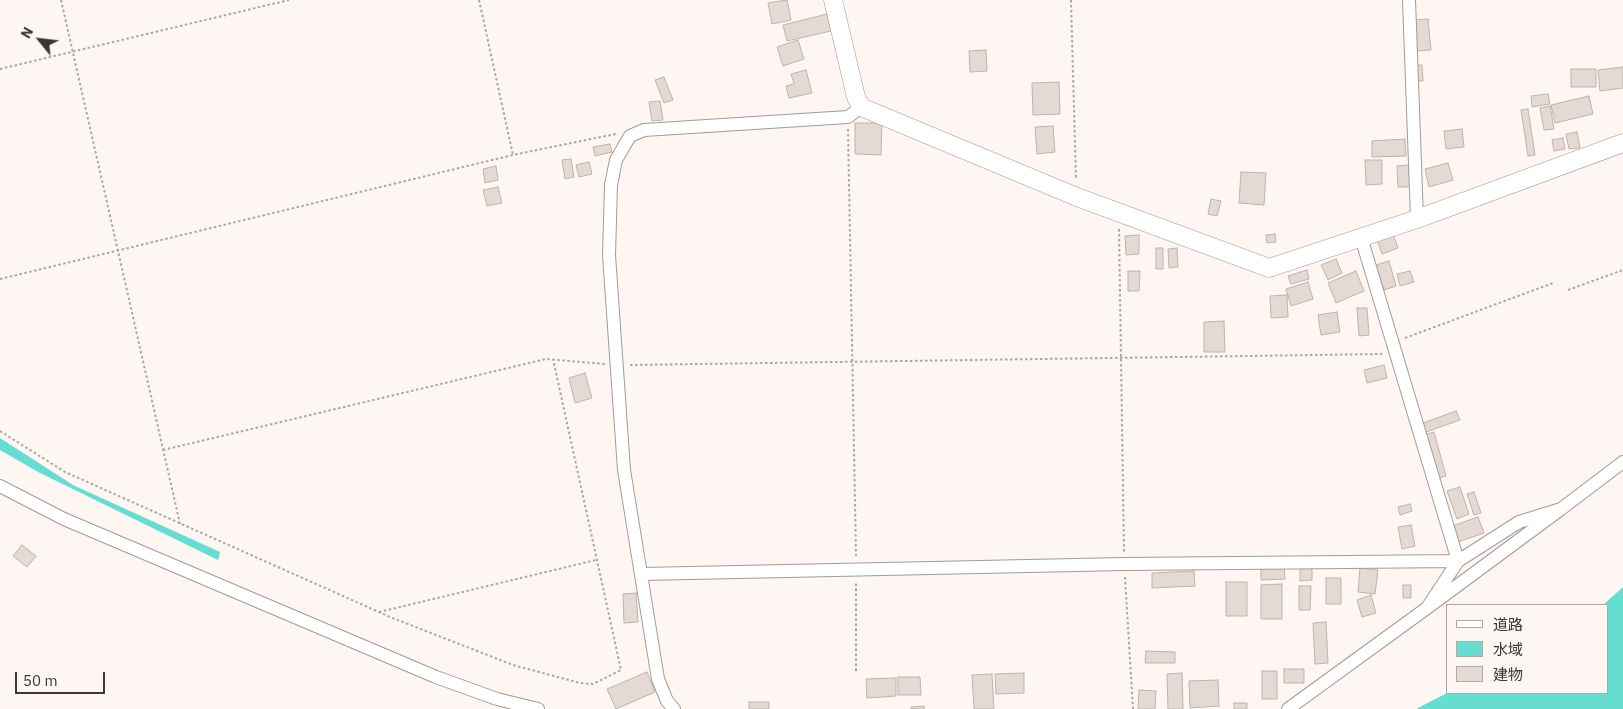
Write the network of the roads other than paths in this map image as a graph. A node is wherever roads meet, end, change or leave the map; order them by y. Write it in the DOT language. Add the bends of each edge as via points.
graph roads {
  1 [pos="833,0"];
  2 [pos="1409,0"];
  3 [pos="855,112"];
  4 [pos="1623,143"];
  5 [pos="1417,219"];
  6 [pos="1361,237"];
  7 [pos="1623,462"];
  8 [pos="0,486"];
  9 [pos="1561,509"];
  10 [pos="1458,561"];
  11 [pos="642,574"];
  12 [pos="1426,608"];
  13 [pos="538,709"];
  14 [pos="674,709"];
  15 [pos="1288,709"];
  1 -- 3 [label="street" via="856,97"];
  2 -- 5 [label="street"];
  3 -- 6 [label="street" via="1269,268"];
  3 -- 11 [label="street" via="644,130 630,136 616,160 611,185 609,255 615,366 624,470"];
  4 -- 5 [label="street"];
  5 -- 6 [label="street"];
  6 -- 10 [label="street"];
  7 -- 9 [label="street"];
  8 -- 13 [label="street" via="64,519 436,677"];
  9 -- 10 [label="street" via="1519,522"];
  9 -- 12 [label="street"];
  10 -- 11 [label="street"];
  10 -- 12 [label="street"];
  11 -- 14 [label="street" via="658,679"];
  12 -- 15 [label="street"];
}
